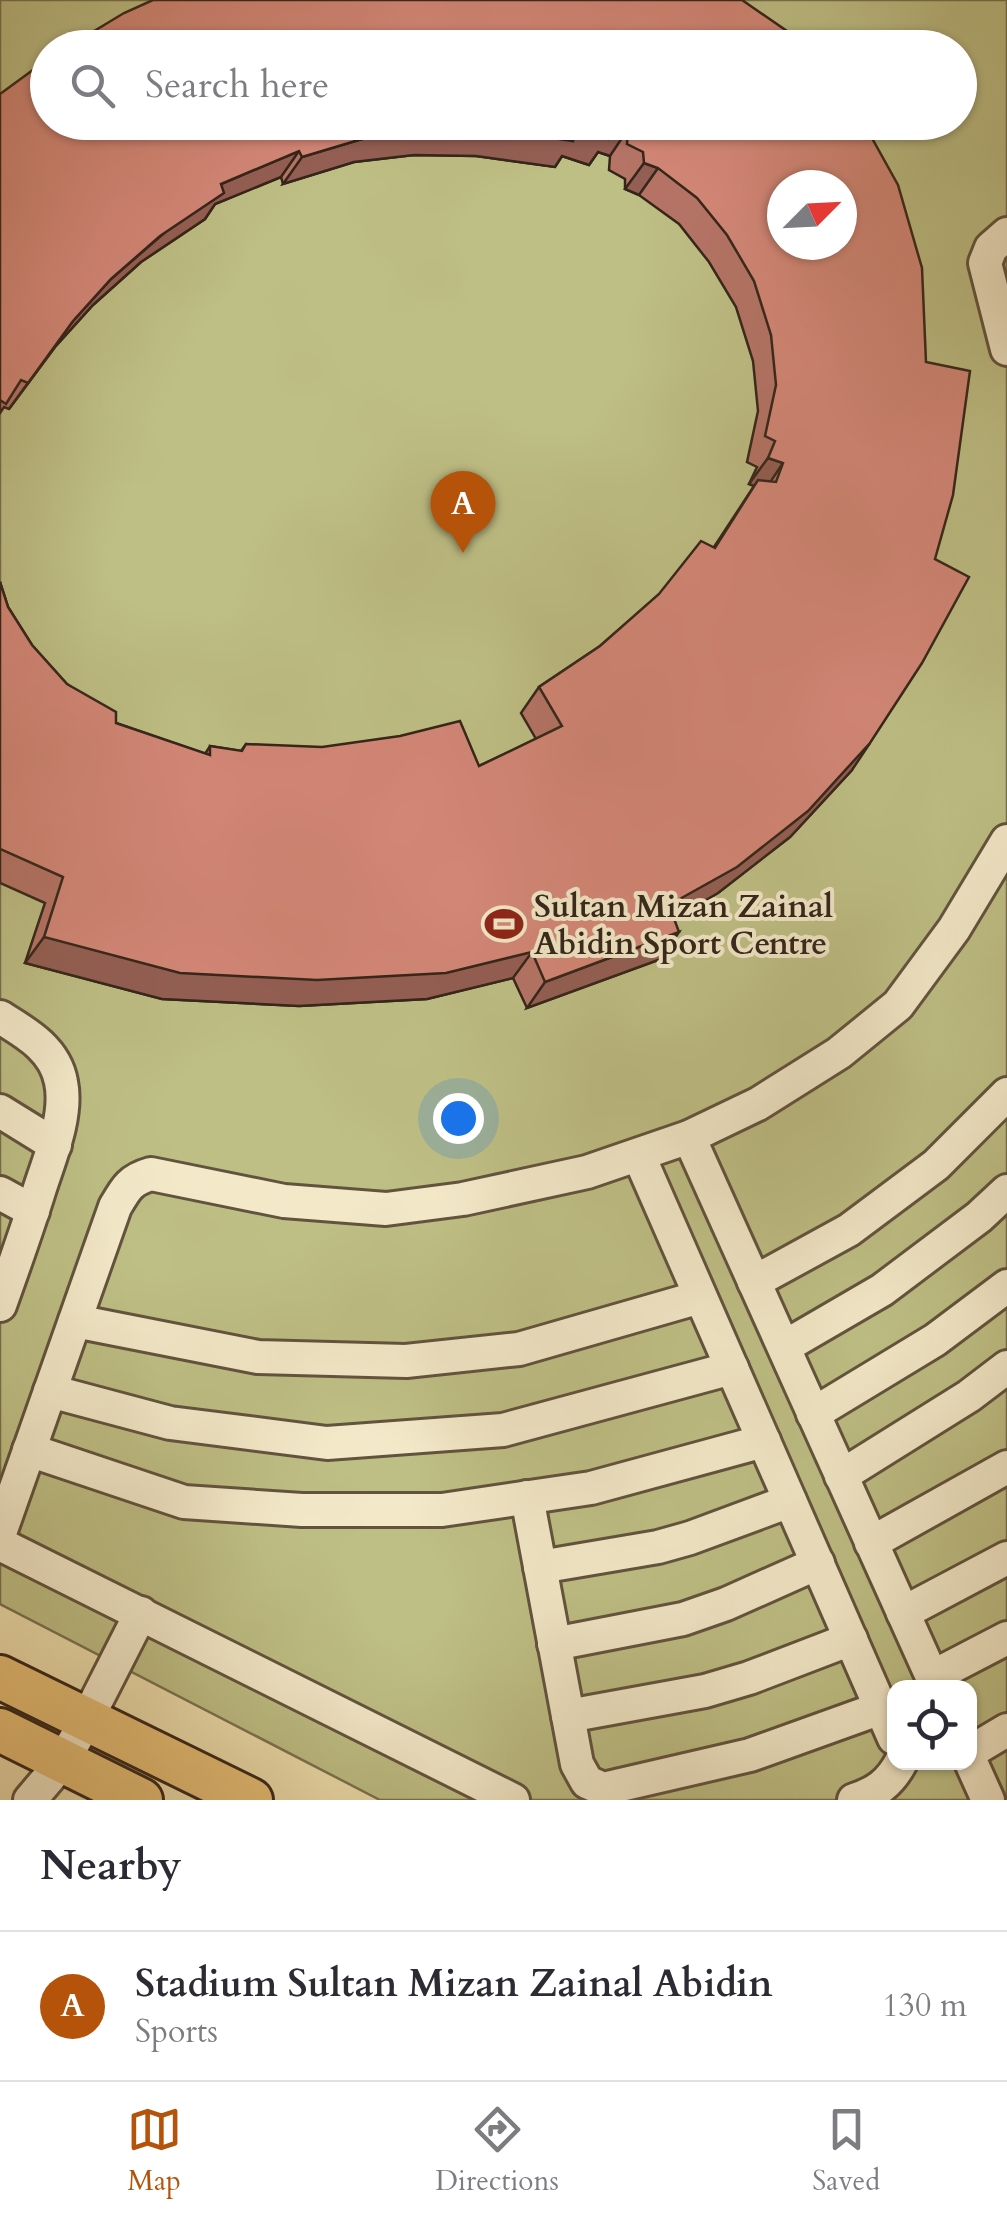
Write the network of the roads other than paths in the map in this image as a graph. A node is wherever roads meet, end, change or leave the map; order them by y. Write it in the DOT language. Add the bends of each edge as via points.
graph roads {
  1 [pos="1007,234"];
  2 [pos="1007,349"];
  3 [pos="1007,842"];
  4 [pos="0,1017"];
  5 [pos="1007,1094"];
  6 [pos="0,1111"];
  7 [pos="689,1137"];
  8 [pos="54,1145"];
  9 [pos="639,1156"];
  10 [pos="0,1192"];
  11 [pos="1007,1192"];
  12 [pos="33,1211"];
  13 [pos="754,1282"];
  14 [pos="1007,1286"];
  15 [pos="700,1296"];
  16 [pos="0,1305"];
  17 [pos="75,1320"];
  18 [pos="784,1347"];
  19 [pos="1007,1367"];
  20 [pos="732,1368"];
  21 [pos="50,1391"];
  22 [pos="813,1414"];
  23 [pos="764,1441"];
  24 [pos="29,1450"];
  25 [pos="1007,1467"];
  26 [pos="841,1476"];
  27 [pos="527,1498"];
  28 [pos="790,1501"];
  29 [pos="0,1533"];
  30 [pos="871,1543"];
  31 [pos="0,1544"];
  32 [pos="1007,1558"];
  33 [pos="818,1564"];
  34 [pos="540,1567"];
  35 [pos="141,1613"];
  36 [pos="903,1613"];
  37 [pos="1007,1638"];
  38 [pos="851,1639"];
  39 [pos="554,1644"];
  40 [pos="0,1677"];
  41 [pos="933,1680"];
  42 [pos="937,1680"];
  43 [pos="882,1708"];
  44 [pos="568,1716"];
  45 [pos="87,1719"];
  46 [pos="887,1720"];
  47 [pos="0,1730"];
  48 [pos="1007,1730"];
  49 [pos="977,1748"];
  50 [pos="63,1760"];
  51 [pos="897,1770"];
  52 [pos="974,1770"];
  53 [pos="30,1800"];
  54 [pos="142,1800"];
  55 [pos="251,1800"];
  56 [pos="513,1800"];
  57 [pos="854,1800"];
  58 [pos="988,1800"];
  1 -- 2 [label="street" via="985,264"];
  3 -- 7 [label="street" via="898,1005 806,1074"];
  4 -- 8 [label="street" via="48,1051 61,1082"];
  5 -- 13 [label="street" via="936,1164 850,1230"];
  6 -- 8 [label="street"];
  7 -- 9 [label="street"];
  7 -- 13 [label="street"];
  8 -- 12 [label="street"];
  9 -- 15 [label="street"];
  9 -- 17 [label="street" via="463,1199 386,1209 284,1201 152,1174 136,1178 116,1207"];
  10 -- 12 [label="street"];
  11 -- 18 [label="street" via="882,1290"];
  12 -- 16 [label="street"];
  13 -- 18 [label="street"];
  14 -- 22 [label="street" via="935,1340"];
  15 -- 17 [label="street" via="519,1349 406,1361 258,1356"];
  15 -- 20 [label="street"];
  17 -- 21 [label="street"];
  18 -- 22 [label="street"];
  19 -- 26 [label="street"];
  20 -- 21 [label="street" via="504,1430 327,1442 170,1424"];
  20 -- 23 [label="street"];
  21 -- 24 [label="street"];
  22 -- 26 [label="street"];
  23 -- 27 [label="street" via="591,1488"];
  23 -- 28 [label="street"];
  24 -- 27 [label="street" via="184,1502 442,1510"];
  24 -- 29 [label="street"];
  25 -- 30 [label="street"];
  26 -- 30 [label="street"];
  27 -- 34 [label="street"];
  28 -- 33 [label="street"];
  28 -- 34 [label="street" via="658,1547"];
  30 -- 36 [label="street"];
  31 -- 35 [label="street"];
  32 -- 36 [label="street"];
  33 -- 38 [label="street"];
  33 -- 39 [label="street" via="683,1619"];
  34 -- 39 [label="street"];
  35 -- 45 [label="street"];
  35 -- 56 [label="street"];
  36 -- 41 [label="street"];
  37 -- 42 [label="street"];
  38 -- 43 [label="street"];
  38 -- 44 [label="street" via="706,1691"];
  39 -- 44 [label="street"];
  40 -- 45 [label="main road"];
  43 -- 44 [label="street" via="750,1756 603,1789 587,1782 577,1764"];
  43 -- 46 [label="street"];
  45 -- 50 [label="street"];
  45 -- 55 [label="main road"];
  47 -- 50 [label="main road"];
  48 -- 49 [label="street"];
  50 -- 53 [label="street"];
  50 -- 54 [label="main road"];
  51 -- 57 [label="street"];
  52 -- 58 [label="street"];
}
